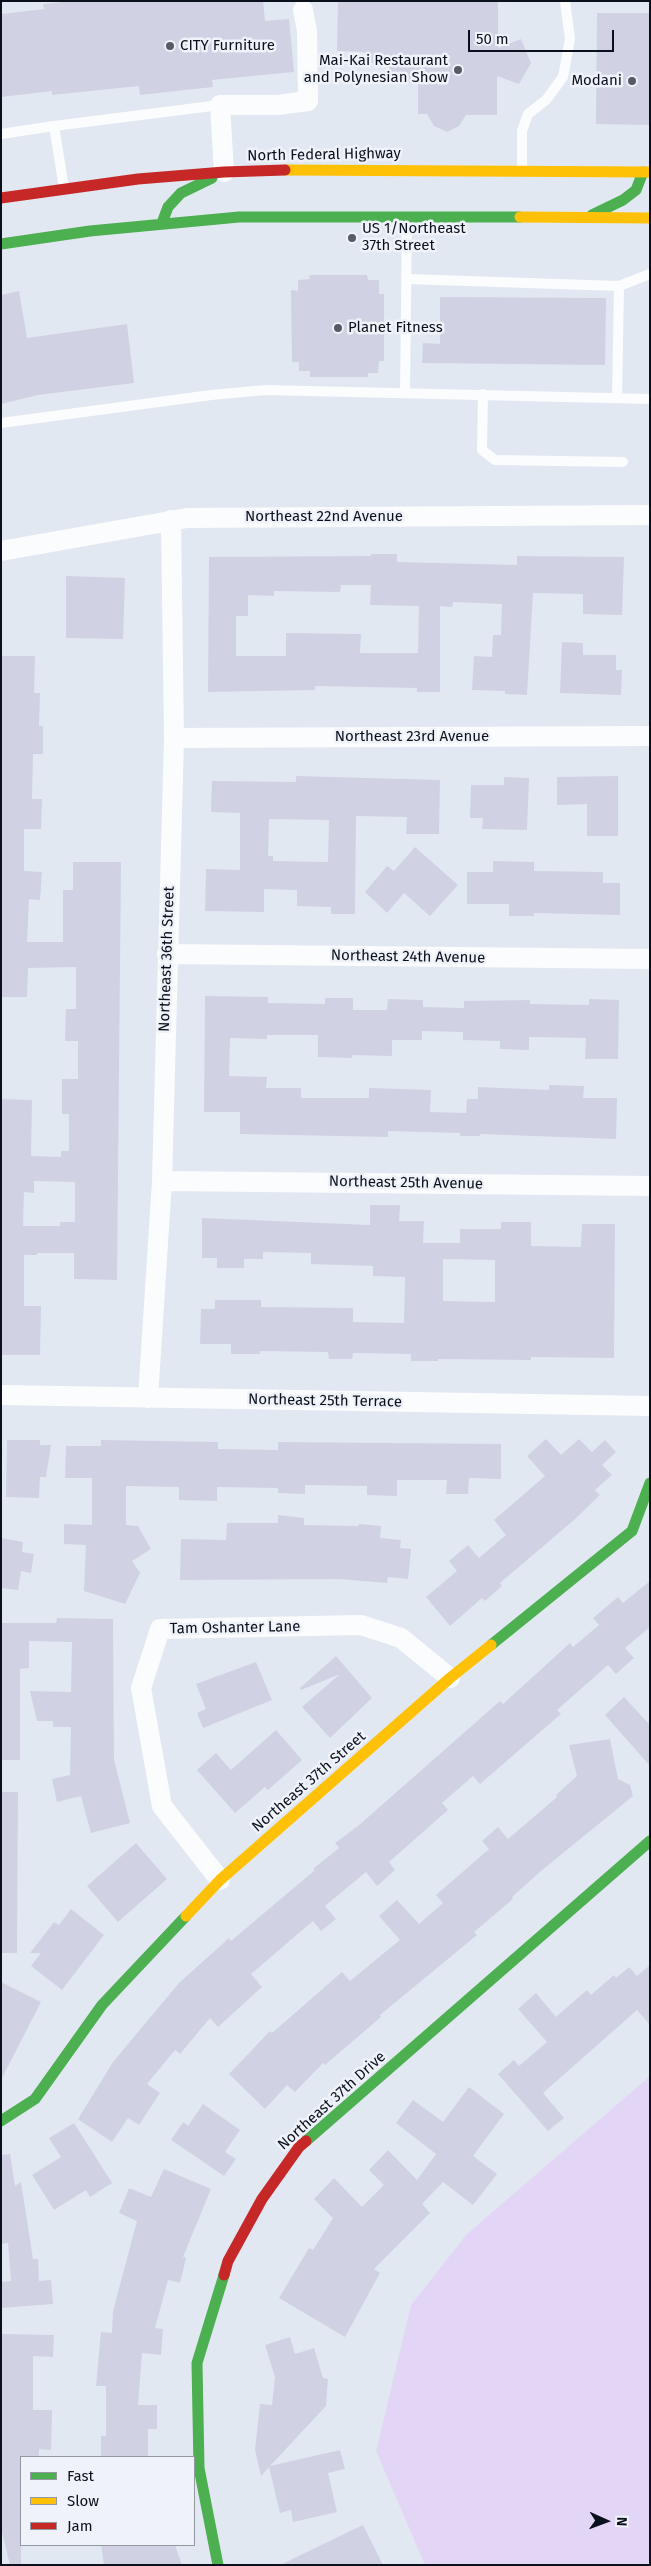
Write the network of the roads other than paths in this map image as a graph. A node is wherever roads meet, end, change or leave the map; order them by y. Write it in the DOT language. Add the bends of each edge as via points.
graph roads {
  1 [pos="565,1"];
  2 [pos="300,5"];
  3 [pos="220,105"];
  4 [pos="54,126"];
  5 [pos="1,134"];
  6 [pos="522,170"];
  7 [pos="224,172"];
  8 [pos="646,172"];
  9 [pos="64,188"];
  10 [pos="1,198"];
  11 [pos="407,216"];
  12 [pos="588,217"];
  13 [pos="650,218"];
  14 [pos="162,224"];
  15 [pos="1,244"];
  16 [pos="650,274"];
  17 [pos="406,279"];
  18 [pos="619,286"];
  19 [pos="405,392"];
  20 [pos="483,394"];
  21 [pos="617,398"];
  22 [pos="650,399"];
  23 [pos="1,423"];
  24 [pos="623,462"];
  25 [pos="650,515"];
  26 [pos="171,520"];
  27 [pos="1,551"];
  28 [pos="650,736"];
  29 [pos="174,738"];
  30 [pos="167,954"];
  31 [pos="650,959"];
  32 [pos="162,1181"];
  33 [pos="650,1186"];
  34 [pos="1,1395"];
  35 [pos="148,1398"];
  36 [pos="650,1406"];
  37 [pos="650,1483"];
  38 [pos="450,1678"];
  39 [pos="650,1841"];
  40 [pos="220,1880"];
  41 [pos="1,2121"];
  42 [pos="218,2565"];
  1 -- 6 [label="lane" via="570,39 564,77 546,100 528,114 522,131"];
  2 -- 3 [label="street" via="307,31 308,101 278,105"];
  3 -- 4 [label="lane"];
  3 -- 7 [label="street"];
  4 -- 5 [label="lane"];
  4 -- 9 [label="lane"];
  6 -- 7 [label="street, North Federal Highway"];
  6 -- 8 [label="street, North Federal Highway"];
  7 -- 9 [label="street, North Federal Highway"];
  7 -- 14 [label="street" via="181,193 168,207"];
  8 -- 12 [label="street" via="636,190"];
  9 -- 10 [label="street, North Federal Highway"];
  11 -- 12 [label="street"];
  11 -- 14 [label="street" via="239,217"];
  11 -- 17 [label="lane"];
  12 -- 13 [label="street"];
  14 -- 15 [label="street"];
  16 -- 18 [label="lane"];
  17 -- 18 [label="lane"];
  17 -- 19 [label="lane"];
  18 -- 21 [label="lane"];
  19 -- 20 [label="lane"];
  19 -- 23 [label="lane" via="265,390"];
  20 -- 21 [label="lane"];
  20 -- 24 [label="lane" via="482,450 495,460"];
  21 -- 22 [label="lane"];
  25 -- 26 [label="street, Northeast 22nd Avenue"];
  26 -- 27 [label="street, Northeast 22nd Avenue"];
  26 -- 29 [label="street, Northeast 36th Street"];
  28 -- 29 [label="street, Northeast 23rd Avenue"];
  29 -- 30 [label="street, Northeast 36th Street"];
  30 -- 31 [label="street, Northeast 24th Avenue"];
  30 -- 32 [label="street, Northeast 36th Street"];
  32 -- 33 [label="street, Northeast 25th Avenue"];
  32 -- 35 [label="street, Northeast 36th Street"];
  34 -- 35 [label="street, Northeast 25th Terrace"];
  35 -- 36 [label="street, Northeast 25th Terrace"];
  37 -- 38 [label="street, Northeast 37th Street" via="632,1531"];
  38 -- 40 [label="street, Northeast 37th Street"];
  38 -- 40 [label="street, Tam Oshanter Lane" via="401,1638 361,1625 160,1629 141,1688 162,1806"];
  39 -- 42 [label="street, Northeast 37th Drive" via="299,2148 262,2199 228,2261 197,2363 199,2468"];
  40 -- 41 [label="street, Northeast 37th Street" via="102,2005 35,2099"];
}
